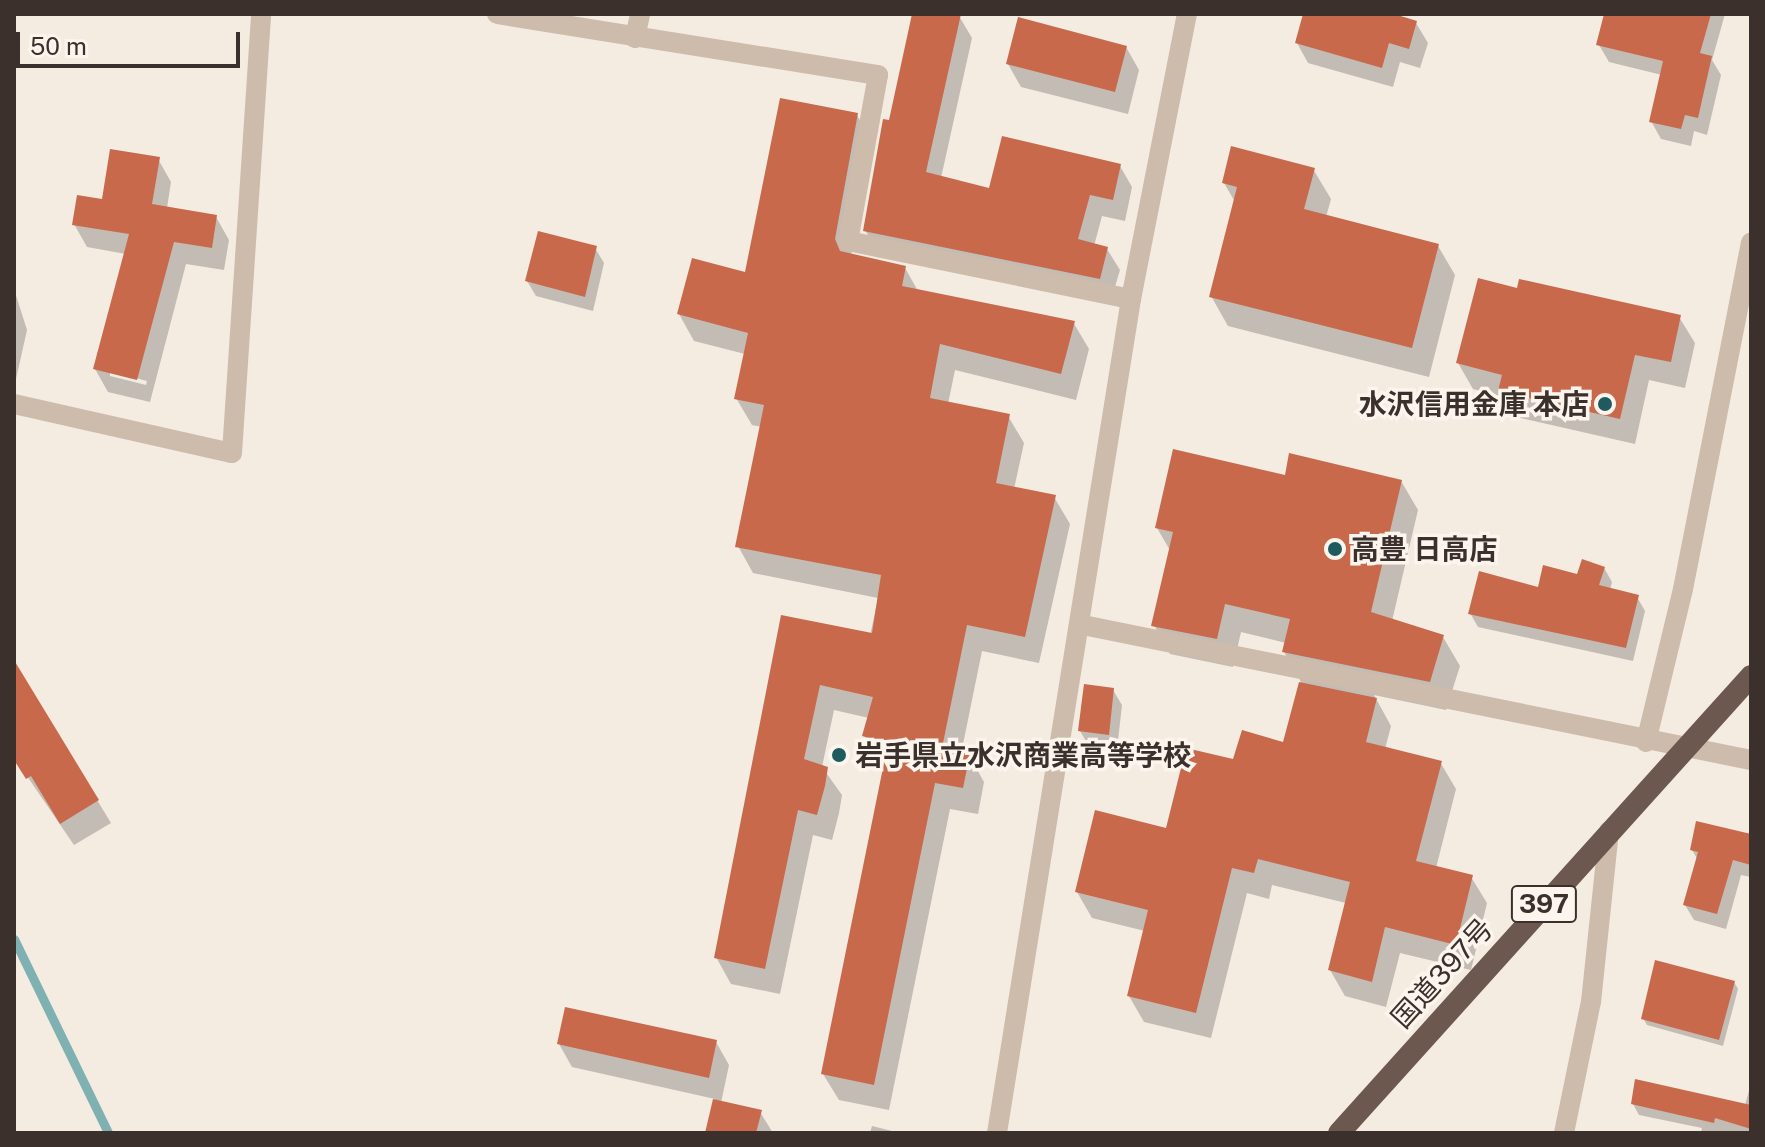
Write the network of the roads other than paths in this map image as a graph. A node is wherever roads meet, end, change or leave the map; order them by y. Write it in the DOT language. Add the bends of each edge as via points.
graph roads {
  1 [pos="261,14"];
  2 [pos="497,14"];
  3 [pos="640,14"];
  4 [pos="1187,14"];
  5 [pos="635,38"];
  6 [pos="1751,243"];
  7 [pos="1131,299"];
  8 [pos="14,404"];
  9 [pos="1083,625"];
  10 [pos="1751,676"];
  11 [pos="1646,742"];
  12 [pos="1688,746"];
  13 [pos="1751,760"];
  14 [pos="1609,831"];
  15 [pos="997,1133"];
  16 [pos="1339,1133"];
  17 [pos="1564,1133"];
  1 -- 8 [label="street" via="232,453"];
  2 -- 5 [label="street"];
  3 -- 5 [label="street"];
  4 -- 7 [label="street"];
  5 -- 7 [label="street" via="878,75 848,241"];
  6 -- 11 [label="street" via="1683,589"];
  7 -- 9 [label="street"];
  9 -- 11 [label="street"];
  9 -- 15 [label="street"];
  10 -- 12 [label="highway, 国道397号 / 397"];
  11 -- 12 [label="street"];
  12 -- 13 [label="street"];
  12 -- 14 [label="highway, 国道397号 / 397"];
  14 -- 16 [label="highway, 国道397号 / 397"];
  14 -- 17 [label="street" via="1591,1002"];
}
